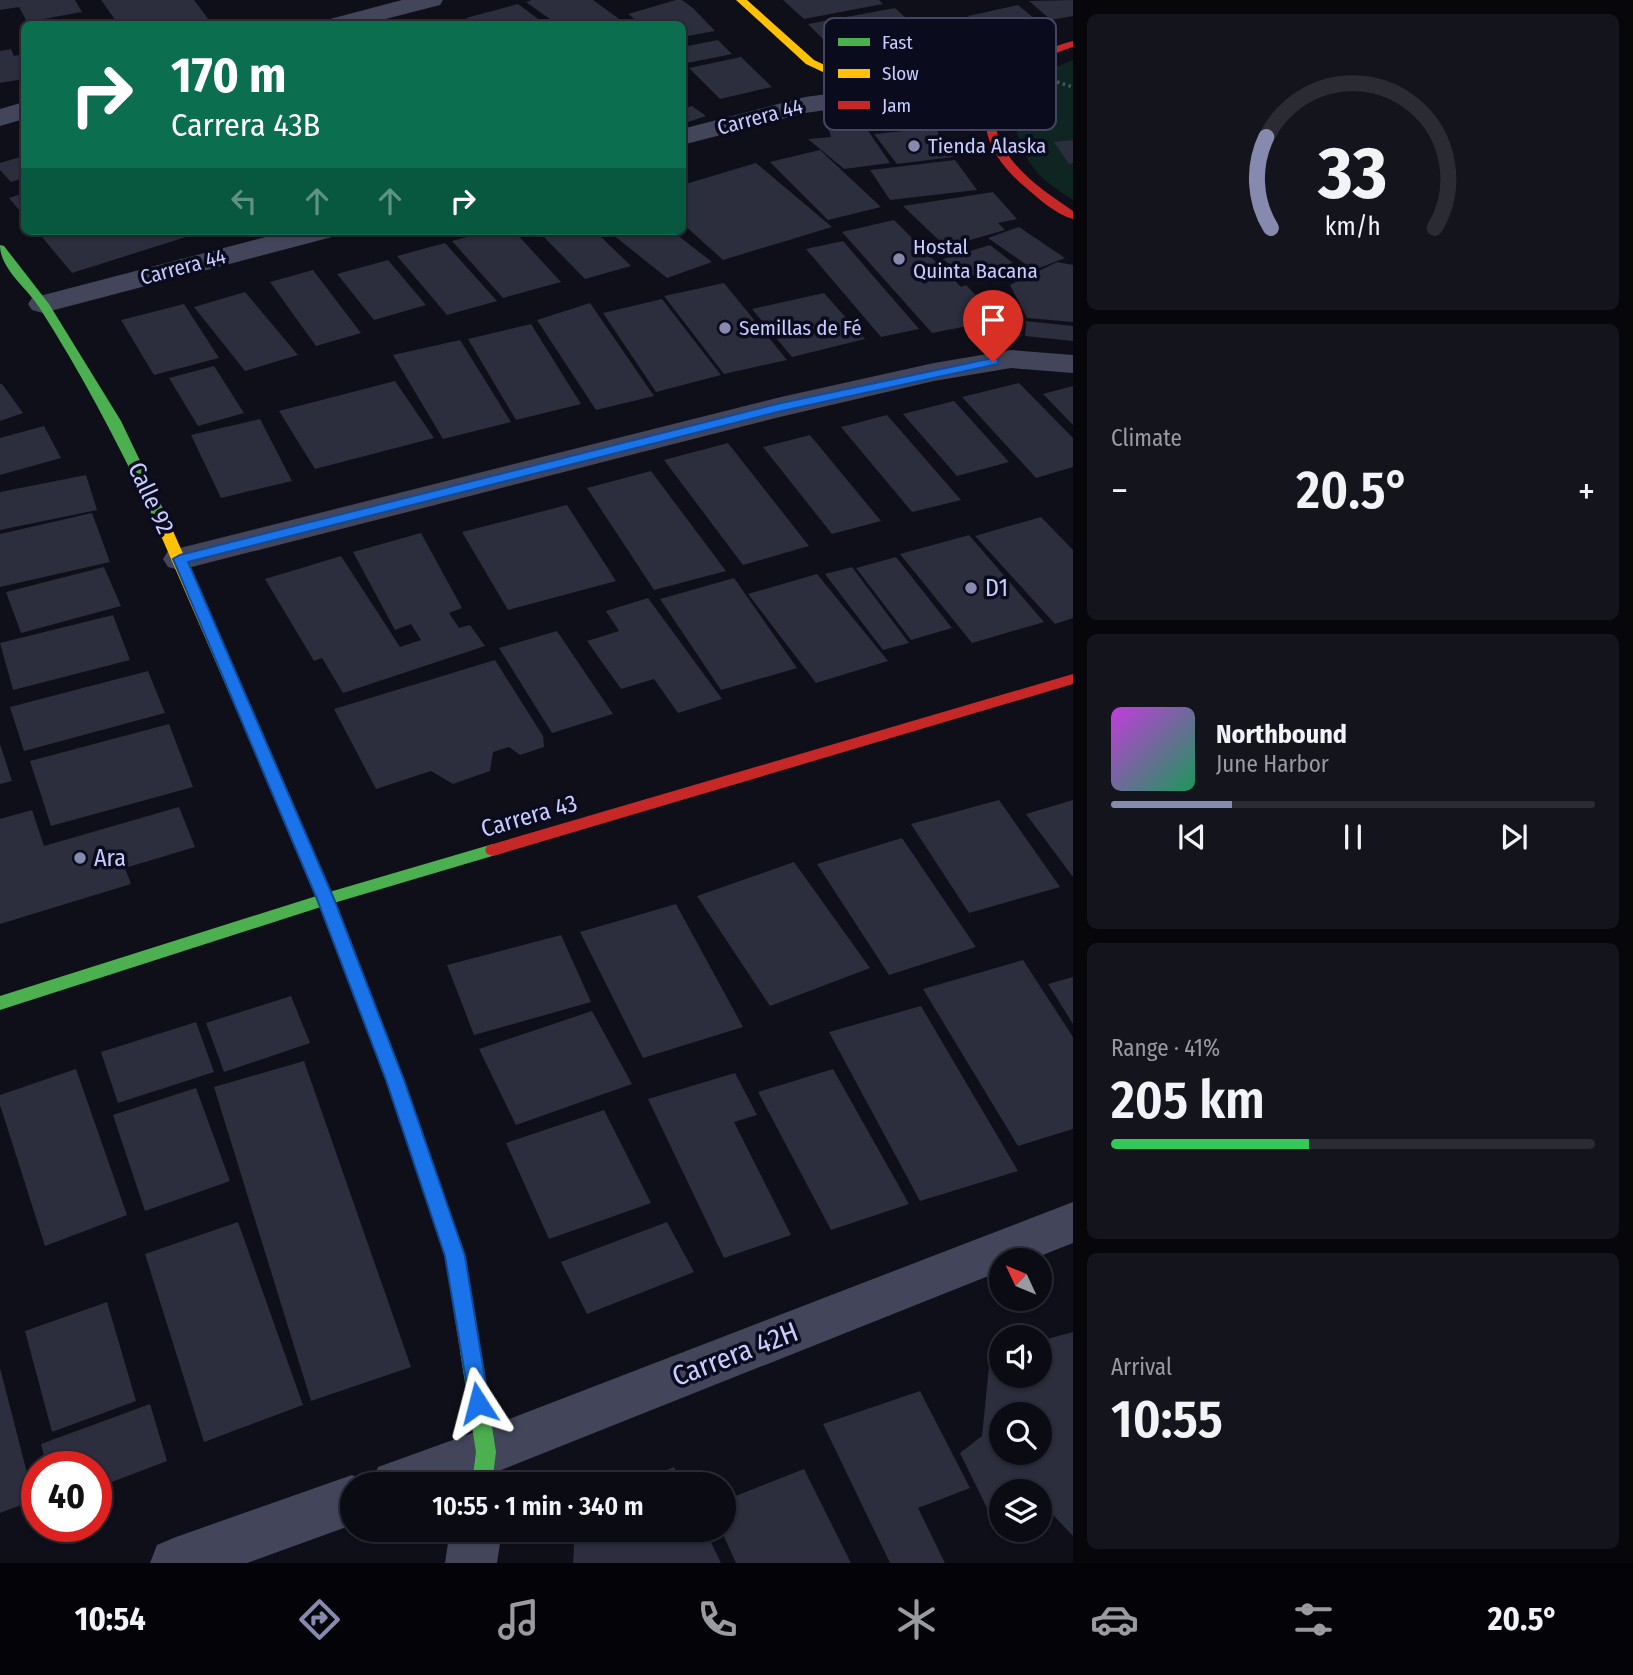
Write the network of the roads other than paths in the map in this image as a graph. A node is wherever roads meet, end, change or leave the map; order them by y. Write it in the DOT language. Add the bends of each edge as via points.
graph roads {
  1 [pos="431,0"];
  2 [pos="741,0"];
  3 [pos="351,21"];
  4 [pos="1073,44"];
  5 [pos="1056,51"];
  6 [pos="810,62"];
  7 [pos="824,70"];
  8 [pos="824,101"];
  9 [pos="811,103"];
  10 [pos="21,111"];
  11 [pos="0,118"];
  12 [pos="991,130"];
  13 [pos="686,136"];
  14 [pos="1073,216"];
  15 [pos="307,235"];
  16 [pos="0,250"];
  17 [pos="43,304"];
  18 [pos="1073,364"];
  19 [pos="180,559"];
  20 [pos="1073,680"];
  21 [pos="326,899"];
  22 [pos="0,1003"];
  23 [pos="1073,1222"];
  24 [pos="484,1468"];
  25 [pos="462,1472"];
  26 [pos="340,1504"];
  27 [pos="474,1542"];
  28 [pos="176,1563"];
  29 [pos="471,1563"];
  1 -- 3 [label="street"];
  2 -- 6 [label="street"];
  4 -- 5 [label="street"];
  6 -- 7 [label="street"];
  6 -- 9 [label="street" via="815,76"];
  8 -- 9 [label="street, Carrera 44"];
  9 -- 13 [label="street, Carrera 44"];
  10 -- 11 [label="street"];
  12 -- 14 [label="street" via="997,150 1016,176"];
  15 -- 17 [label="street, Carrera 44"];
  16 -- 17 [label="street, Calle 92"];
  17 -- 19 [label="street, Calle 92" via="114,421"];
  18 -- 19 [label="street" via="1012,359 934,372"];
  19 -- 21 [label="street, Calle 92"];
  20 -- 21 [label="street, Carrera 43"];
  21 -- 22 [label="street, Carrera 43"];
  21 -- 24 [label="street, Calle 92" via="455,1256"];
  23 -- 24 [label="street, Carrera 42H"];
  24 -- 25 [label="street, Carrera 42H"];
  26 -- 28 [label="street"];
  27 -- 29 [label="street"];
}
